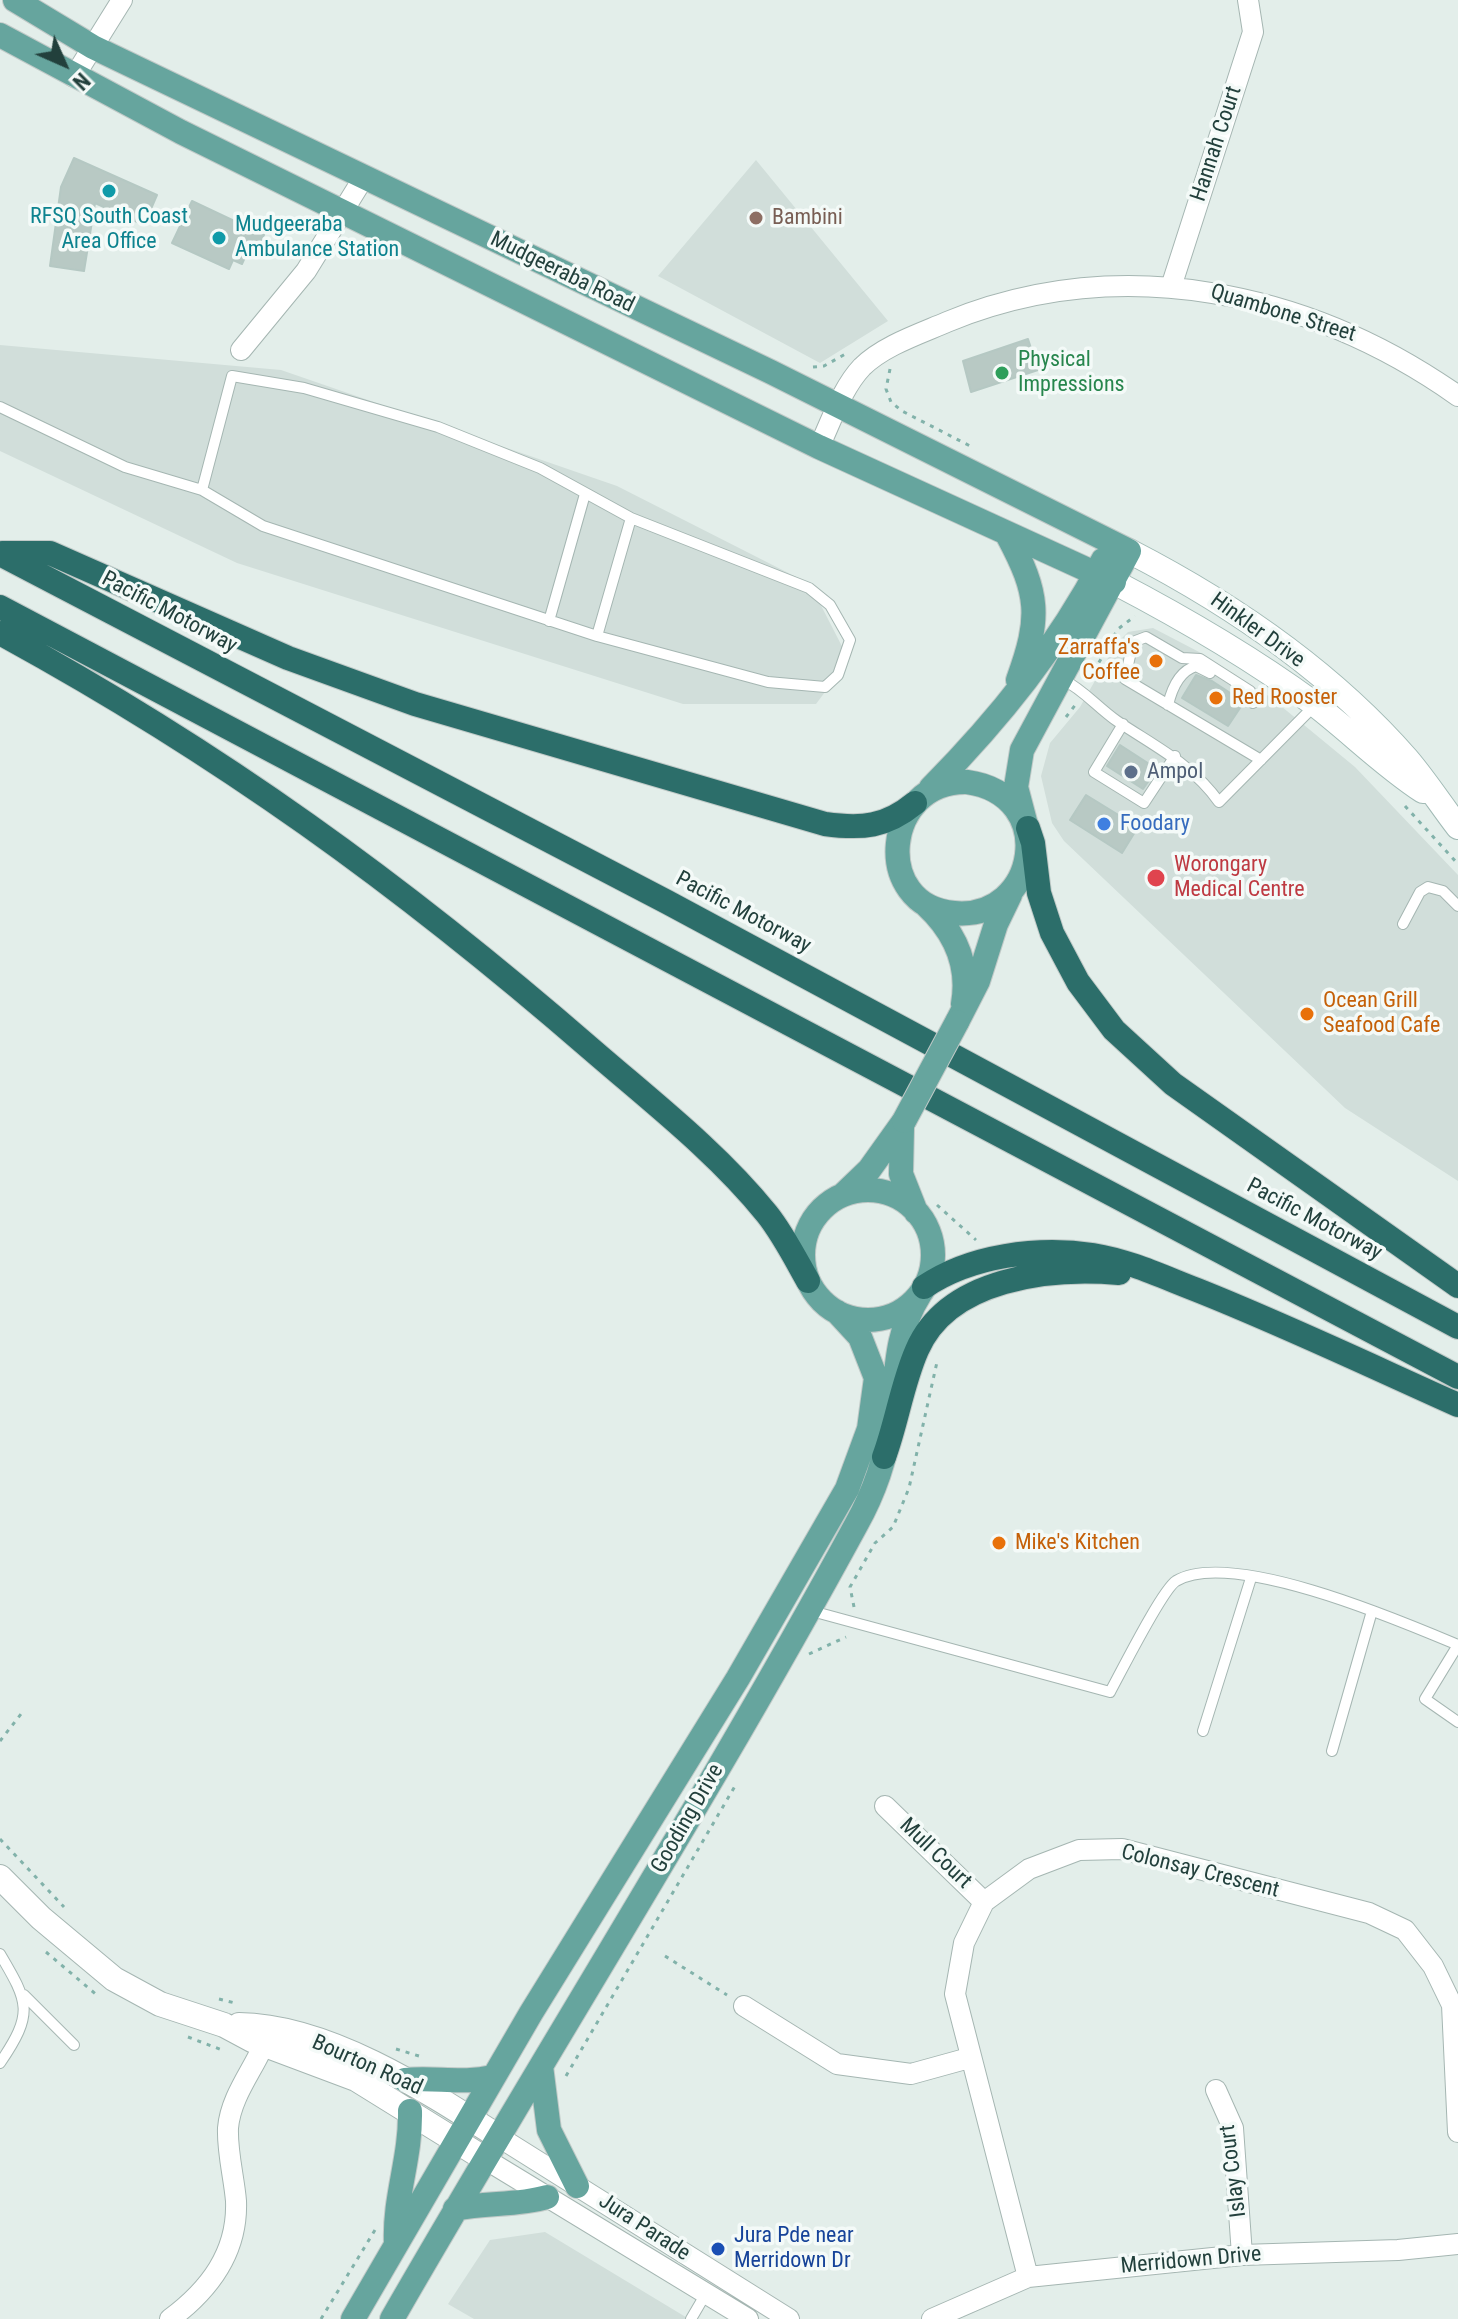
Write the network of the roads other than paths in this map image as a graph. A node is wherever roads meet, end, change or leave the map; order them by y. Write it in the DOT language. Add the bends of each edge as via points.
graph roads {
  1 [pos="15,0"];
  2 [pos="122,0"];
  3 [pos="1248,0"];
  4 [pos="0,35"];
  5 [pos="93,47"];
  6 [pos="74,77"];
  7 [pos="364,177"];
  8 [pos="345,211"];
  9 [pos="1171,287"];
  10 [pos="241,350"];
  11 [pos="1458,396"];
  12 [pos="839,406"];
  13 [pos="0,407"];
  14 [pos="819,447"];
  15 [pos="202,490"];
  16 [pos="585,494"];
  17 [pos="631,518"];
  18 [pos="1008,536"];
  19 [pos="1120,547"];
  20 [pos="0,553"];
  21 [pos="1105,578"];
  22 [pos="0,607"];
  23 [pos="549,621"];
  24 [pos="0,633"];
  25 [pos="597,636"];
  26 [pos="1060,678"];
  27 [pos="1324,697"];
  28 [pos="1011,701"];
  29 [pos="1168,705"];
  30 [pos="1123,724"];
  31 [pos="982,736"];
  32 [pos="1175,756"];
  33 [pos="1261,760"];
  34 [pos="918,800"];
  35 [pos="1027,826"];
  36 [pos="1458,827"];
  37 [pos="1017,882"];
  38 [pos="918,898"];
  39 [pos="1458,906"];
  40 [pos="1403,924"];
  41 [pos="959,1018"];
  42 [pos="904,1122"];
  43 [pos="835,1199"];
  44 [pos="925,1207"];
  45 [pos="808,1281"];
  46 [pos="1458,1286"];
  47 [pos="1195,1289"];
  48 [pos="922,1291"];
  49 [pos="837,1312"];
  50 [pos="1458,1327"];
  51 [pos="1458,1377"];
  52 [pos="1458,1405"];
  53 [pos="884,1457"];
  54 [pos="1251,1578"];
  55 [pos="808,1610"];
  56 [pos="1372,1611"];
  57 [pos="1458,1645"];
  58 [pos="1458,1722"];
  59 [pos="1203,1731"];
  60 [pos="1332,1751"];
  61 [pos="885,1806"];
  62 [pos="0,1867"];
  63 [pos="0,1877"];
  64 [pos="984,1902"];
  65 [pos="41,1918"];
  66 [pos="0,1954"];
  67 [pos="24,1995"];
  68 [pos="744,2006"];
  69 [pos="268,2037"];
  70 [pos="74,2045"];
  71 [pos="969,2058"];
  72 [pos="0,2063"];
  73 [pos="541,2066"];
  74 [pos="493,2077"];
  75 [pos="405,2080"];
  76 [pos="1216,2090"];
  77 [pos="410,2111"];
  78 [pos="469,2118"];
  79 [pos="1458,2132"];
  80 [pos="499,2137"];
  81 [pos="456,2141"];
  82 [pos="485,2159"];
  83 [pos="577,2186"];
  84 [pos="547,2197"];
  85 [pos="455,2209"];
  86 [pos="396,2243"];
  87 [pos="1458,2244"];
  88 [pos="1242,2255"];
  89 [pos="717,2275"];
  90 [pos="1028,2277"];
  91 [pos="706,2294"];
  92 [pos="170,2319"];
  93 [pos="353,2319"];
  94 [pos="392,2319"];
  95 [pos="691,2319"];
  96 [pos="748,2319"];
  97 [pos="789,2319"];
  98 [pos="932,2319"];
  1 -- 5 [label="main road, Mudgeeraba Road"];
  2 -- 5 [label="street"];
  3 -- 9 [label="street, Hannah Court" via="1253,32"];
  4 -- 6 [label="main road, Mudgeeraba Road"];
  5 -- 6 [label="street"];
  5 -- 7 [label="main road, Mudgeeraba Road"];
  6 -- 8 [label="main road, Mudgeeraba Road"];
  7 -- 8 [label="street"];
  7 -- 12 [label="main road, Mudgeeraba Road"];
  8 -- 10 [label="street" via="306,271"];
  8 -- 14 [label="main road, Mudgeeraba Road"];
  9 -- 11 [label="street, Quambone Street" via="1214,291 1324,322 1366,340"];
  9 -- 12 [label="street, Quambone Street" via="1042,296 958,318 866,364"];
  12 -- 14 [label="street, Quambone Street"];
  12 -- 19 [label="main road, Mudgeeraba Road"];
  13 -- 15 [label="lane" via="125,467"];
  14 -- 18 [label="main road, Mudgeeraba Road"];
  15 -- 16 [label="lane" via="232,376 304,388 438,427 540,468"];
  15 -- 23 [label="lane" via="263,526"];
  16 -- 17 [label="lane"];
  16 -- 23 [label="lane"];
  17 -- 25 [label="lane"];
  17 -- 25 [label="lane" via="817,593 842,621 850,640 838,675 825,687 768,682"];
  18 -- 21 [label="main road, Mudgeeraba Road"];
  18 -- 28 [label="main road" via="1026,570 1036,608 1033,637"];
  19 -- 21 [label="main road"];
  19 -- 27 [label="street, Hinkler Drive" via="1218,602"];
  20 -- 34 [label="highway" via="50,553 252,643 415,704 825,824 878,825"];
  20 -- 50 [label="highway, Pacific Motorway" via="667,902"];
  21 -- 26 [label="main road"];
  21 -- 27 [label="street, Hinkler Drive"];
  21 -- 28 [label="main road"];
  22 -- 51 [label="highway"];
  23 -- 25 [label="lane"];
  24 -- 45 [label="highway" via="201,750 434,916 746,1190"];
  26 -- 30 [label="lane"];
  26 -- 31 [label="main road" via="1041,683"];
  26 -- 35 [label="main road" via="1018,764 1017,793"];
  27 -- 33 [label="lane"];
  27 -- 36 [label="street, Hinkler Drive" via="1408,760"];
  28 -- 31 [label="main road"];
  29 -- 29 [label="lane" via="1125,679 1132,644 1146,637 1182,658 1200,659 1250,691 1253,707 1196,666 1179,679"];
  29 -- 33 [label="lane"];
  30 -- 32 [label="lane"];
  30 -- 32 [label="lane" via="1094,772 1144,803"];
  31 -- 34 [label="main road"];
  32 -- 33 [label="lane" via="1219,802"];
  34 -- 35 [label="main road" via="948,784 973,783 1002,797"];
  34 -- 38 [label="main road" via="900,828 897,851 905,881"];
  35 -- 37 [label="main road" via="1027,857"];
  35 -- 46 [label="highway" via="1052,933 1078,982 1114,1030 1173,1084"];
  37 -- 38 [label="main road" via="994,905 969,913 942,911"];
  37 -- 41 [label="main road"];
  38 -- 41 [label="main road" via="940,919 958,949 965,986"];
  39 -- 40 [label="lane" via="1443,891 1428,887"];
  41 -- 42 [label="main road, bridge"];
  42 -- 43 [label="main road" via="864,1176"];
  42 -- 44 [label="main road" via="901,1174"];
  43 -- 44 [label="main road" via="855,1191 877,1191"];
  43 -- 45 [label="main road" via="816,1216 804,1243"];
  44 -- 48 [label="main road" via="933,1256"];
  45 -- 49 [label="main road"];
  47 -- 48 [label="highway" via="1110,1258 1061,1252 984,1261 951,1272"];
  47 -- 52 [label="highway"];
  47 -- 53 [label="highway" via="1132,1274 1071,1271 968,1296 942,1315 922,1341"];
  48 -- 49 [label="main road" via="908,1307 882,1318 858,1319"];
  48 -- 53 [label="main road, Gooding Drive" via="898,1342"];
  49 -- 74 [label="main road, Gooding Drive" via="860,1337 876,1378 873,1415 855,1472 738,1678"];
  53 -- 55 [label="main road, Gooding Drive" via="858,1522"];
  54 -- 55 [label="lane" via="1195,1573 1173,1583 1110,1692"];
  54 -- 56 [label="lane" via="1295,1584"];
  54 -- 59 [label="lane"];
  55 -- 73 [label="main road, Gooding Drive"];
  56 -- 57 [label="lane"];
  56 -- 60 [label="lane"];
  57 -- 58 [label="lane" via="1425,1699"];
  61 -- 64 [label="street, Mull Court"];
  62 -- 65 [label="street, Bourton Road"];
  63 -- 65 [label="street, Bourton Road"];
  64 -- 71 [label="street, Colonsay Crescent" via="964,1943 955,1994"];
  64 -- 79 [label="street, Colonsay Crescent" via="1029,1869 1079,1850 1122,1849 1369,1913 1405,1930 1433,1966 1452,2005"];
  65 -- 69 [label="street, Bourton Road" via="114,1979 160,2004"];
  66 -- 67 [label="lane"];
  67 -- 70 [label="lane"];
  67 -- 72 [label="lane" via="20,2030"];
  68 -- 71 [label="street" via="837,2064 911,2074"];
  69 -- 75 [label="street, Bourton Road" via="325,2044"];
  69 -- 77 [label="street, Bourton Road"];
  69 -- 92 [label="street" via="233,2105 228,2129 235,2229 201,2296"];
  71 -- 90 [label="street, Colonsay Crescent"];
  73 -- 80 [label="main road, Gooding Drive"];
  73 -- 83 [label="main road" via="549,2130"];
  74 -- 75 [label="main road"];
  74 -- 78 [label="main road, Gooding Drive"];
  75 -- 78 [label="street, Bourton Road"];
  76 -- 88 [label="street, Islay Court" via="1233,2128"];
  77 -- 81 [label="street, Bourton Road"];
  77 -- 86 [label="main road" via="408,2161 394,2208"];
  78 -- 80 [label="street, Bourton Road"];
  78 -- 81 [label="main road, Gooding Drive"];
  80 -- 82 [label="main road, Gooding Drive"];
  80 -- 83 [label="street, Jura Parade"];
  81 -- 82 [label="street, Bourton Road"];
  81 -- 86 [label="main road, Gooding Drive"];
  82 -- 84 [label="street, Jura Parade"];
  82 -- 85 [label="main road, Gooding Drive"];
  83 -- 89 [label="street, Jura Parade"];
  84 -- 85 [label="main road" via="522,2205"];
  84 -- 91 [label="street, Jura Parade"];
  85 -- 94 [label="main road, Gooding Drive"];
  86 -- 93 [label="main road, Gooding Drive"];
  87 -- 88 [label="street, Merridown Drive"];
  88 -- 90 [label="street, Merridown Drive"];
  89 -- 91 [label="lane"];
  89 -- 97 [label="street, Jura Parade"];
  90 -- 98 [label="street, Merridown Drive"];
  91 -- 95 [label="lane"];
  91 -- 96 [label="street, Jura Parade"];
}
